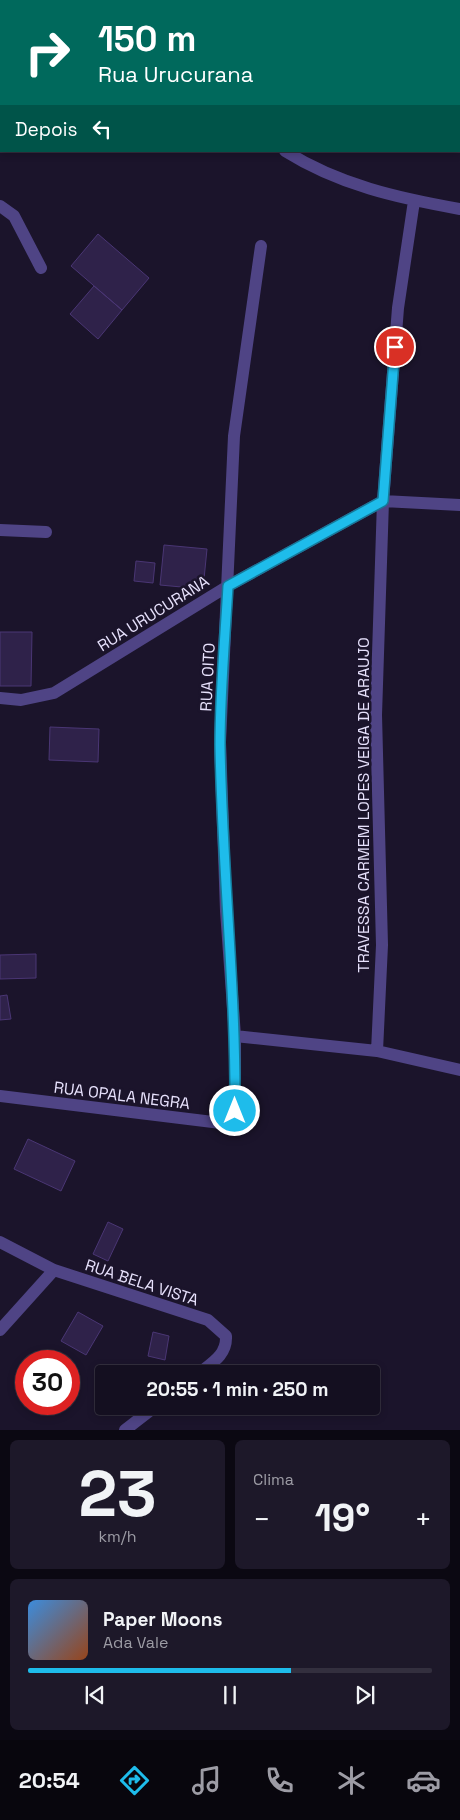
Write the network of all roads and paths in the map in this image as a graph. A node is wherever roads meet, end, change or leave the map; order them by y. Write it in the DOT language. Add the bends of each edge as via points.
graph roads {
  1 [pos="288,152"];
  2 [pos="301,156"];
  3 [pos="414,201"];
  4 [pos="0,206"];
  5 [pos="460,209"];
  6 [pos="261,246"];
  7 [pos="41,268"];
  8 [pos="383,501"];
  9 [pos="460,505"];
  10 [pos="0,530"];
  11 [pos="46,532"];
  12 [pos="228,586"];
  13 [pos="0,698"];
  14 [pos="235,1036"];
  15 [pos="377,1051"];
  16 [pos="460,1070"];
  17 [pos="0,1096"];
  18 [pos="235,1111"];
  19 [pos="0,1242"];
  20 [pos="54,1270"];
  21 [pos="0,1330"];
  22 [pos="209,1365"];
  23 [pos="144,1415"];
  24 [pos="125,1430"];
  1 -- 2 [label="street"];
  2 -- 3 [label="street" via="320,172 358,187"];
  3 -- 5 [label="street"];
  3 -- 8 [label="street, TRAVESSA CARMEM LOPES VEIGA DE ARAUJO" via="398,308"];
  4 -- 7 [label="street" via="14,216"];
  6 -- 12 [label="street, RUA OITO" via="234,436"];
  8 -- 9 [label="street"];
  8 -- 12 [label="street, RUA URUCURANA"];
  8 -- 15 [label="street, TRAVESSA CARMEM LOPES VEIGA DE ARAUJO" via="376,715 382,945"];
  10 -- 11 [label="street"];
  12 -- 13 [label="street, RUA URUCURANA" via="54,693 21,700"];
  12 -- 14 [label="street, RUA OITO" via="220,742 226,911"];
  14 -- 15 [label="street"];
  14 -- 18 [label="street, RUA OITO"];
  15 -- 16 [label="street"];
  17 -- 18 [label="street, RUA OPALA NEGRA" via="221,1123"];
  19 -- 20 [label="street, RUA BELA VISTA"];
  20 -- 21 [label="street"];
  20 -- 22 [label="street, RUA BELA VISTA" via="208,1320 226,1336 227,1347"];
  23 -- 24 [label="street"];
}
